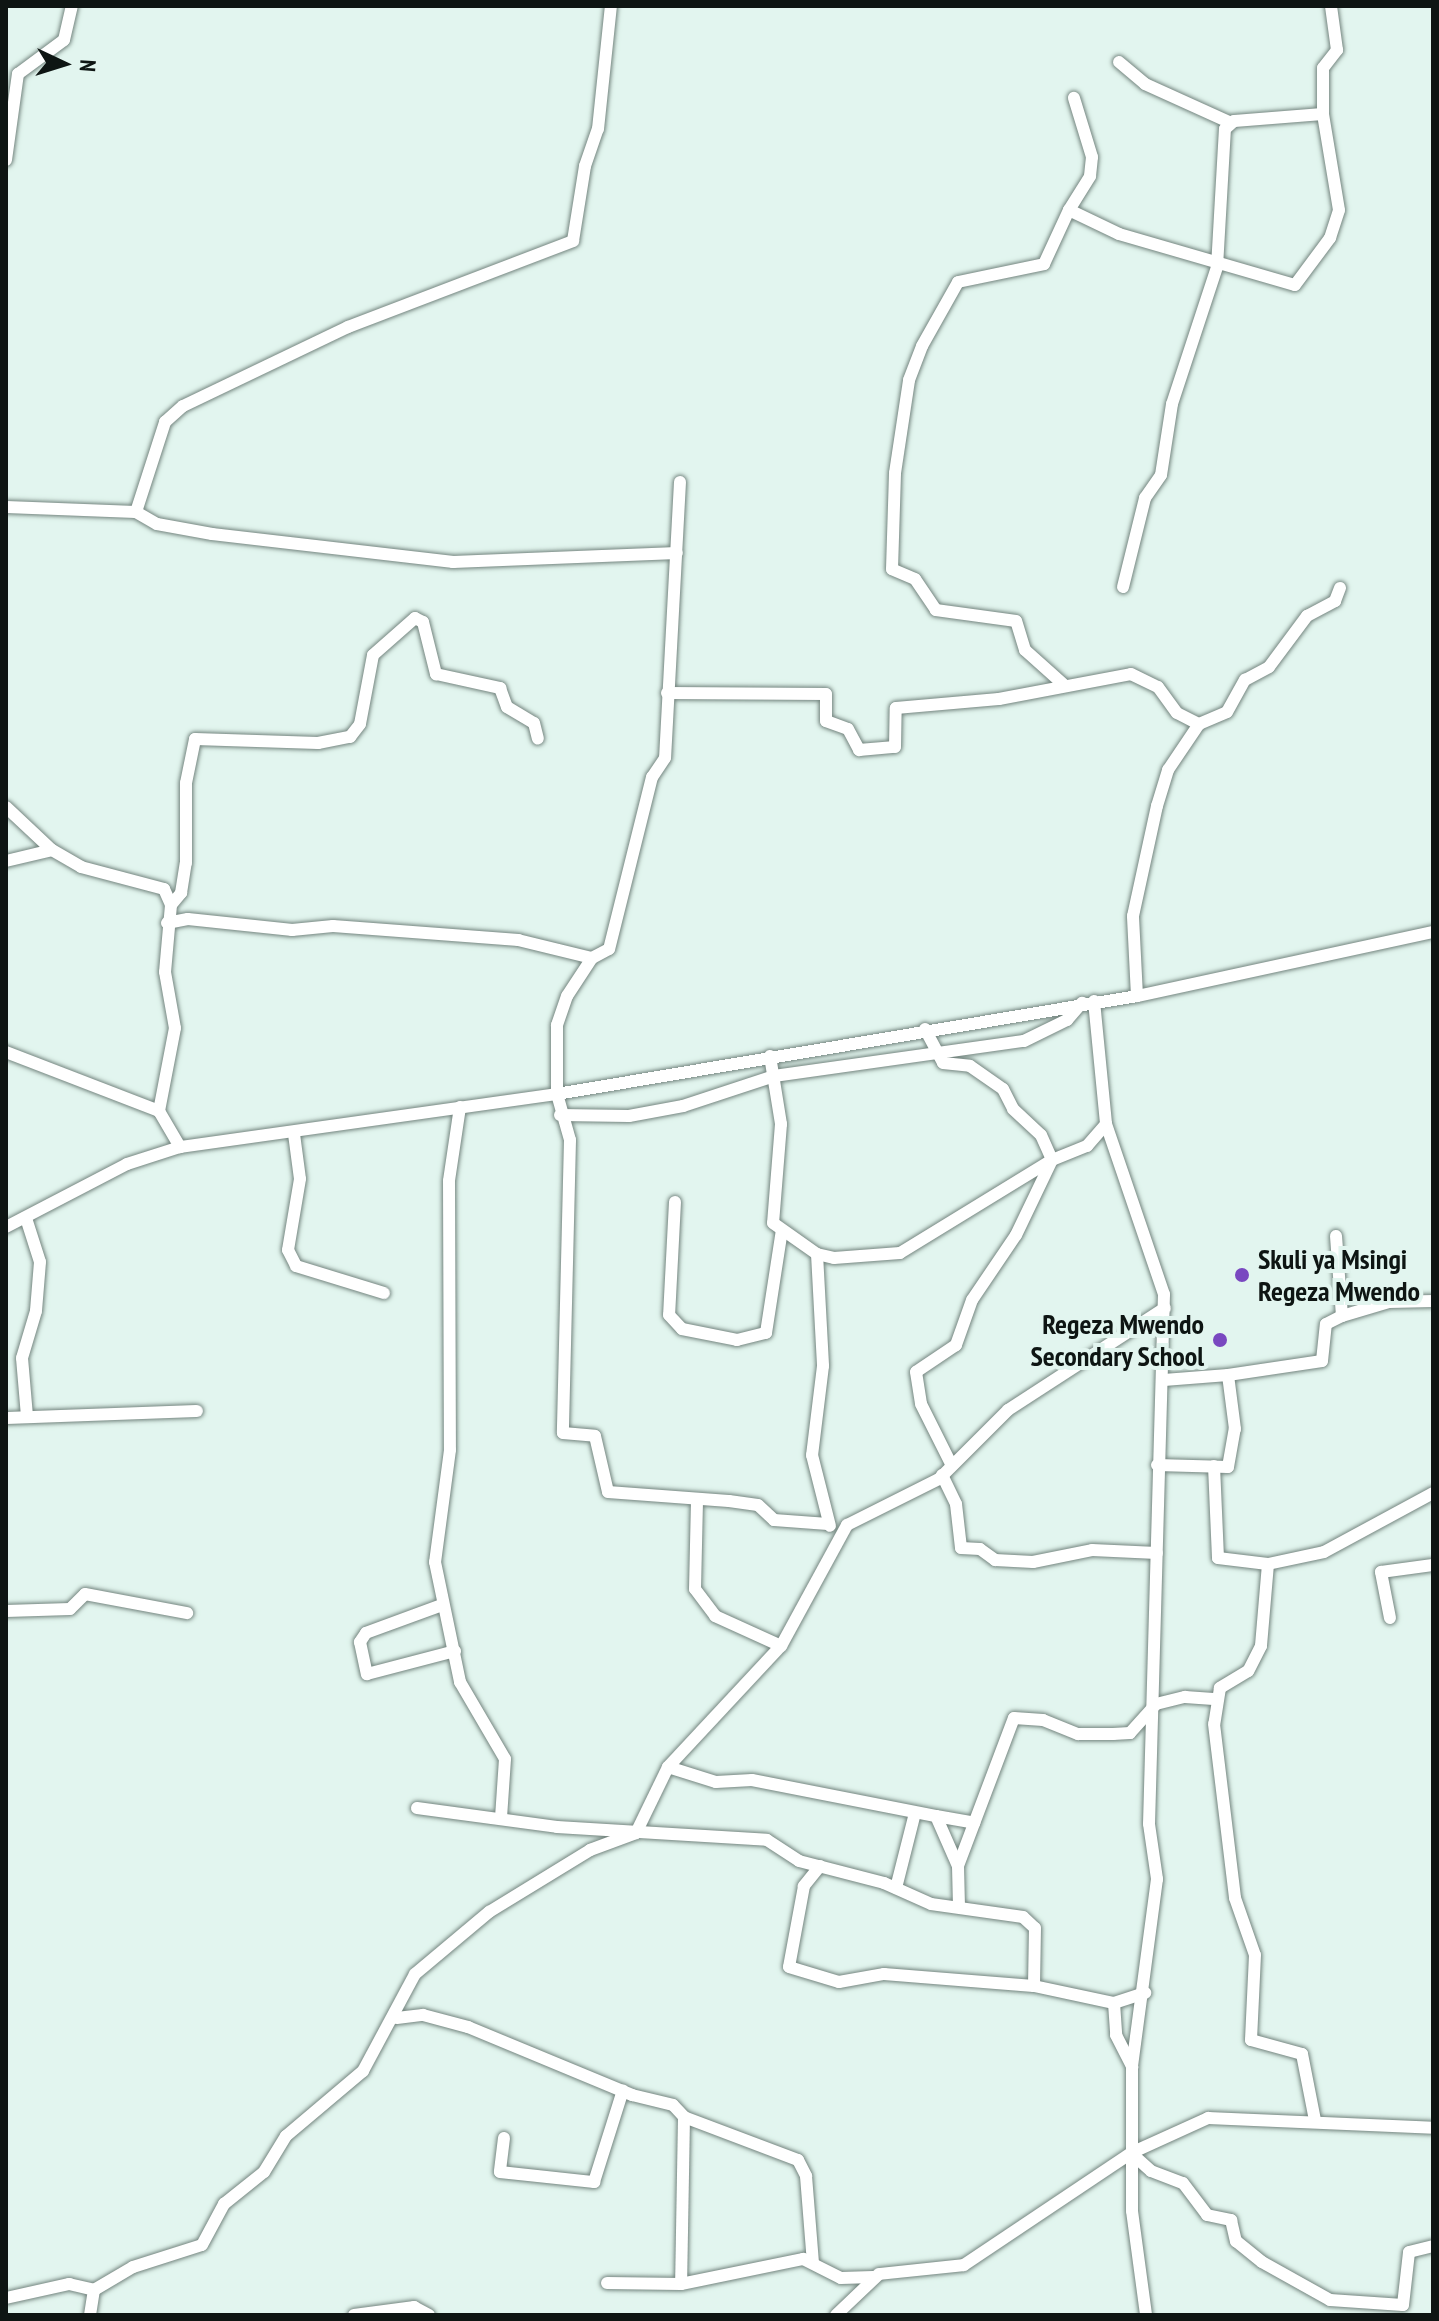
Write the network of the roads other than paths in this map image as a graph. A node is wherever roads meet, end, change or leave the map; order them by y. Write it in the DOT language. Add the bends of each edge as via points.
graph roads {
  1 [pos="72,6"];
  2 [pos="611,6"];
  3 [pos="1331,6"];
  4 [pos="1119,62"];
  5 [pos="1074,98"];
  6 [pos="1323,114"];
  7 [pos="1231,123"];
  8 [pos="6,160"];
  9 [pos="1069,210"];
  10 [pos="1217,267"];
  11 [pos="680,482"];
  12 [pos="6,507"];
  13 [pos="136,512"];
  14 [pos="677,553"];
  15 [pos="1123,587"];
  16 [pos="1340,588"];
  17 [pos="1063,684"];
  18 [pos="667,693"];
  19 [pos="1199,724"];
  20 [pos="538,739"];
  21 [pos="6,807"];
  22 [pos="52,850"];
  23 [pos="6,861"];
  24 [pos="171,905"];
  25 [pos="167,923"];
  26 [pos="1433,932"];
  27 [pos="592,958"];
  28 [pos="1137,996"];
  29 [pos="1088,1002"];
  30 [pos="925,1029"];
  31 [pos="6,1052"];
  32 [pos="936,1054"];
  33 [pos="770,1056"];
  34 [pos="774,1076"];
  35 [pos="557,1094"];
  36 [pos="460,1107"];
  37 [pos="159,1111"];
  38 [pos="560,1115"];
  39 [pos="1106,1124"];
  40 [pos="294,1134"];
  41 [pos="180,1147"];
  42 [pos="1052,1160"];
  43 [pos="675,1202"];
  44 [pos="26,1218"];
  45 [pos="6,1227"];
  46 [pos="782,1230"];
  47 [pos="1336,1236"];
  48 [pos="817,1254"];
  49 [pos="384,1293"];
  50 [pos="1433,1301"];
  51 [pos="1165,1308"];
  52 [pos="1342,1316"];
  53 [pos="1228,1375"];
  54 [pos="1164,1380"];
  55 [pos="197,1411"];
  56 [pos="27,1416"];
  57 [pos="6,1418"];
  58 [pos="951,1464"];
  59 [pos="1157,1465"];
  60 [pos="1214,1466"];
  61 [pos="942,1475"];
  62 [pos="1433,1493"];
  63 [pos="697,1501"];
  64 [pos="828,1524"];
  65 [pos="842,1536"];
  66 [pos="1157,1553"];
  67 [pos="1268,1564"];
  68 [pos="1433,1565"];
  69 [pos="442,1605"];
  70 [pos="6,1611"];
  71 [pos="187,1613"];
  72 [pos="1390,1618"];
  73 [pos="781,1646"];
  74 [pos="455,1651"];
  75 [pos="1217,1699"];
  76 [pos="1156,1704"];
  77 [pos="668,1767"];
  78 [pos="417,1808"];
  79 [pos="915,1813"];
  80 [pos="936,1816"];
  81 [pos="501,1818"];
  82 [pos="974,1823"];
  83 [pos="636,1833"];
  84 [pos="820,1866"];
  85 [pos="958,1866"];
  86 [pos="896,1888"];
  87 [pos="959,1907"];
  88 [pos="1034,1986"];
  89 [pos="1145,1993"];
  90 [pos="1114,2003"];
  91 [pos="397,2018"];
  92 [pos="1132,2067"];
  93 [pos="623,2090"];
  94 [pos="684,2117"];
  95 [pos="1315,2120"];
  96 [pos="1433,2128"];
  97 [pos="504,2138"];
  98 [pos="1131,2153"];
  99 [pos="1433,2246"];
  100 [pos="813,2263"];
  101 [pos="873,2277"];
  102 [pos="607,2283"];
  103 [pos="681,2284"];
  104 [pos="94,2290"];
  105 [pos="6,2298"];
  106 [pos="90,2315"];
  107 [pos="354,2315"];
  108 [pos="429,2315"];
  109 [pos="836,2315"];
  110 [pos="1146,2315"];
  1 -- 8 [label="street" via="64,40 18,74"];
  2 -- 13 [label="street" via="598,129 585,166 573,241 348,327 183,406 165,422"];
  3 -- 6 [label="street" via="1337,50 1323,68"];
  4 -- 7 [label="street" via="1145,84"];
  5 -- 9 [label="street" via="1092,157 1090,176"];
  6 -- 7 [label="street"];
  6 -- 10 [label="street" via="1339,210 1330,238 1295,285"];
  7 -- 10 [label="street" via="1223,147"];
  9 -- 10 [label="street" via="1119,234"];
  9 -- 17 [label="street" via="1044,264 958,282 922,346 909,380 895,473 892,569 915,579 936,610 1016,621 1025,650"];
  10 -- 15 [label="street"];
  11 -- 14 [label="street"];
  12 -- 13 [label="street"];
  13 -- 14 [label="street" via="157,524 212,534 453,562"];
  14 -- 18 [label="street"];
  16 -- 19 [label="street" via="1335,601 1307,616 1269,667 1245,680 1227,712"];
  17 -- 18 [label="street" via="999,699 896,708 895,747 885,750 859,750 848,729 826,721 826,694"];
  17 -- 19 [label="street" via="1131,674 1158,687 1177,713"];
  18 -- 27 [label="street" via="665,758 652,777 609,949"];
  19 -- 28 [label="street" via="1168,770 1157,806 1133,916"];
  20 -- 24 [label="street" via="534,723 507,707 500,688 436,674 423,622 415,618 373,655 360,724 350,737 318,743 195,739 186,783 186,863 181,893"];
  21 -- 22 [label="street"];
  22 -- 23 [label="street"];
  22 -- 24 [label="street" via="118,880 164,889"];
  24 -- 25 [label="street"];
  25 -- 27 [label="street" via="188,919 518,940"];
  25 -- 37 [label="street" via="165,972 175,1028"];
  26 -- 28 [label="street"];
  27 -- 35 [label="street" via="567,996 557,1025"];
  28 -- 29 [label="street"];
  29 -- 30 [label="street"];
  29 -- 32 [label="street" via="1067,1020 1024,1041"];
  29 -- 39 [label="street"];
  30 -- 32 [label="street"];
  30 -- 33 [label="street"];
  31 -- 37 [label="street"];
  32 -- 34 [label="street"];
  32 -- 42 [label="street" via="943,1063 991,1077 1041,1135"];
  33 -- 34 [label="street"];
  33 -- 35 [label="street"];
  34 -- 38 [label="street" via="683,1106 629,1116"];
  34 -- 46 [label="street" via="781,1124 773,1223"];
  35 -- 36 [label="street"];
  35 -- 38 [label="street"];
  36 -- 40 [label="street"];
  36 -- 69 [label="street" via="449,1181 451,1415 446,1516 435,1562"];
  37 -- 41 [label="street"];
  38 -- 63 [label="street" via="570,1140 563,1433 595,1436 608,1492"];
  39 -- 42 [label="street" via="1087,1146"];
  39 -- 51 [label="street"];
  40 -- 41 [label="street"];
  40 -- 49 [label="street" via="300,1179 288,1250 296,1266"];
  41 -- 44 [label="street" via="127,1164"];
  42 -- 48 [label="street" via="900,1253"];
  42 -- 58 [label="street" via="1016,1235 972,1300 956,1345 916,1372 921,1404"];
  43 -- 46 [label="street" via="669,1315 682,1329 737,1340 766,1333"];
  44 -- 45 [label="street"];
  44 -- 56 [label="street" via="40,1262 36,1311 22,1358"];
  46 -- 48 [label="street"];
  47 -- 52 [label="street"];
  48 -- 64 [label="street" via="823,1366 812,1455"];
  50 -- 52 [label="street" via="1389,1302"];
  51 -- 54 [label="street"];
  51 -- 58 [label="street" via="1034,1391"];
  52 -- 53 [label="street" via="1326,1324 1322,1361"];
  53 -- 54 [label="street"];
  53 -- 60 [label="street" via="1235,1429 1230,1464"];
  54 -- 59 [label="street"];
  55 -- 56 [label="street"];
  56 -- 57 [label="street"];
  58 -- 61 [label="street"];
  59 -- 60 [label="street"];
  59 -- 66 [label="street"];
  60 -- 67 [label="street" via="1218,1558"];
  61 -- 65 [label="street" via="862,1514"];
  61 -- 66 [label="street" via="956,1504 961,1548 980,1549 995,1560 1033,1562 1092,1550"];
  62 -- 67 [label="street" via="1324,1552"];
  63 -- 64 [label="street" via="758,1505 774,1520"];
  63 -- 73 [label="street" via="695,1589 715,1616"];
  64 -- 65 [label="street"];
  65 -- 73 [label="street"];
  66 -- 76 [label="street"];
  67 -- 75 [label="street" via="1261,1646 1248,1671 1220,1688"];
  68 -- 72 [label="street" via="1381,1572"];
  69 -- 74 [label="street"];
  69 -- 74 [label="street" via="366,1633 360,1642 367,1674"];
  70 -- 71 [label="street" via="70,1609 85,1594"];
  73 -- 77 [label="street"];
  74 -- 81 [label="street" via="460,1682 505,1759"];
  75 -- 76 [label="street" via="1185,1697"];
  75 -- 95 [label="street" via="1215,1732 1230,1872 1255,1955 1251,2040 1302,2054"];
  76 -- 82 [label="street" via="1130,1733 1078,1734 1043,1720 1014,1718"];
  76 -- 89 [label="street" via="1149,1824 1157,1879"];
  77 -- 79 [label="street" via="716,1782 752,1780"];
  77 -- 83 [label="street"];
  78 -- 81 [label="street"];
  79 -- 80 [label="street"];
  79 -- 86 [label="street"];
  80 -- 82 [label="street"];
  80 -- 85 [label="street"];
  81 -- 83 [label="street"];
  82 -- 85 [label="street"];
  83 -- 84 [label="street" via="767,1840 781,1852"];
  83 -- 91 [label="street" via="590,1850 489,1912 415,1974 403,1990"];
  84 -- 86 [label="street"];
  84 -- 88 [label="street" via="804,1886 789,1967 839,1982 884,1974"];
  85 -- 87 [label="street"];
  86 -- 87 [label="street" via="931,1904"];
  87 -- 88 [label="street" via="1023,1917 1035,1928"];
  88 -- 90 [label="street"];
  89 -- 90 [label="street"];
  89 -- 92 [label="street"];
  90 -- 92 [label="street" via="1116,2035"];
  91 -- 93 [label="street" via="423,2015 468,2027"];
  91 -- 104 [label="street" via="363,2071 286,2136 264,2172 224,2204 202,2245 133,2267"];
  92 -- 98 [label="street"];
  93 -- 94 [label="street" via="673,2105"];
  93 -- 97 [label="street" via="594,2182 500,2172"];
  94 -- 100 [label="street" via="798,2160 806,2176"];
  94 -- 103 [label="street"];
  95 -- 96 [label="street"];
  95 -- 98 [label="street" via="1208,2118"];
  98 -- 99 [label="street" via="1151,2171 1183,2183 1207,2215 1231,2220 1236,2241 1262,2262 1330,2300 1403,2305 1409,2252"];
  98 -- 101 [label="street" via="964,2265"];
  98 -- 110 [label="street"];
  100 -- 101 [label="street" via="841,2278"];
  100 -- 103 [label="street" via="776,2263"];
  101 -- 109 [label="street" via="866,2291"];
  102 -- 103 [label="street"];
  104 -- 105 [label="street" via="69,2284"];
  104 -- 106 [label="street"];
  107 -- 108 [label="street" via="414,2307"];
}
